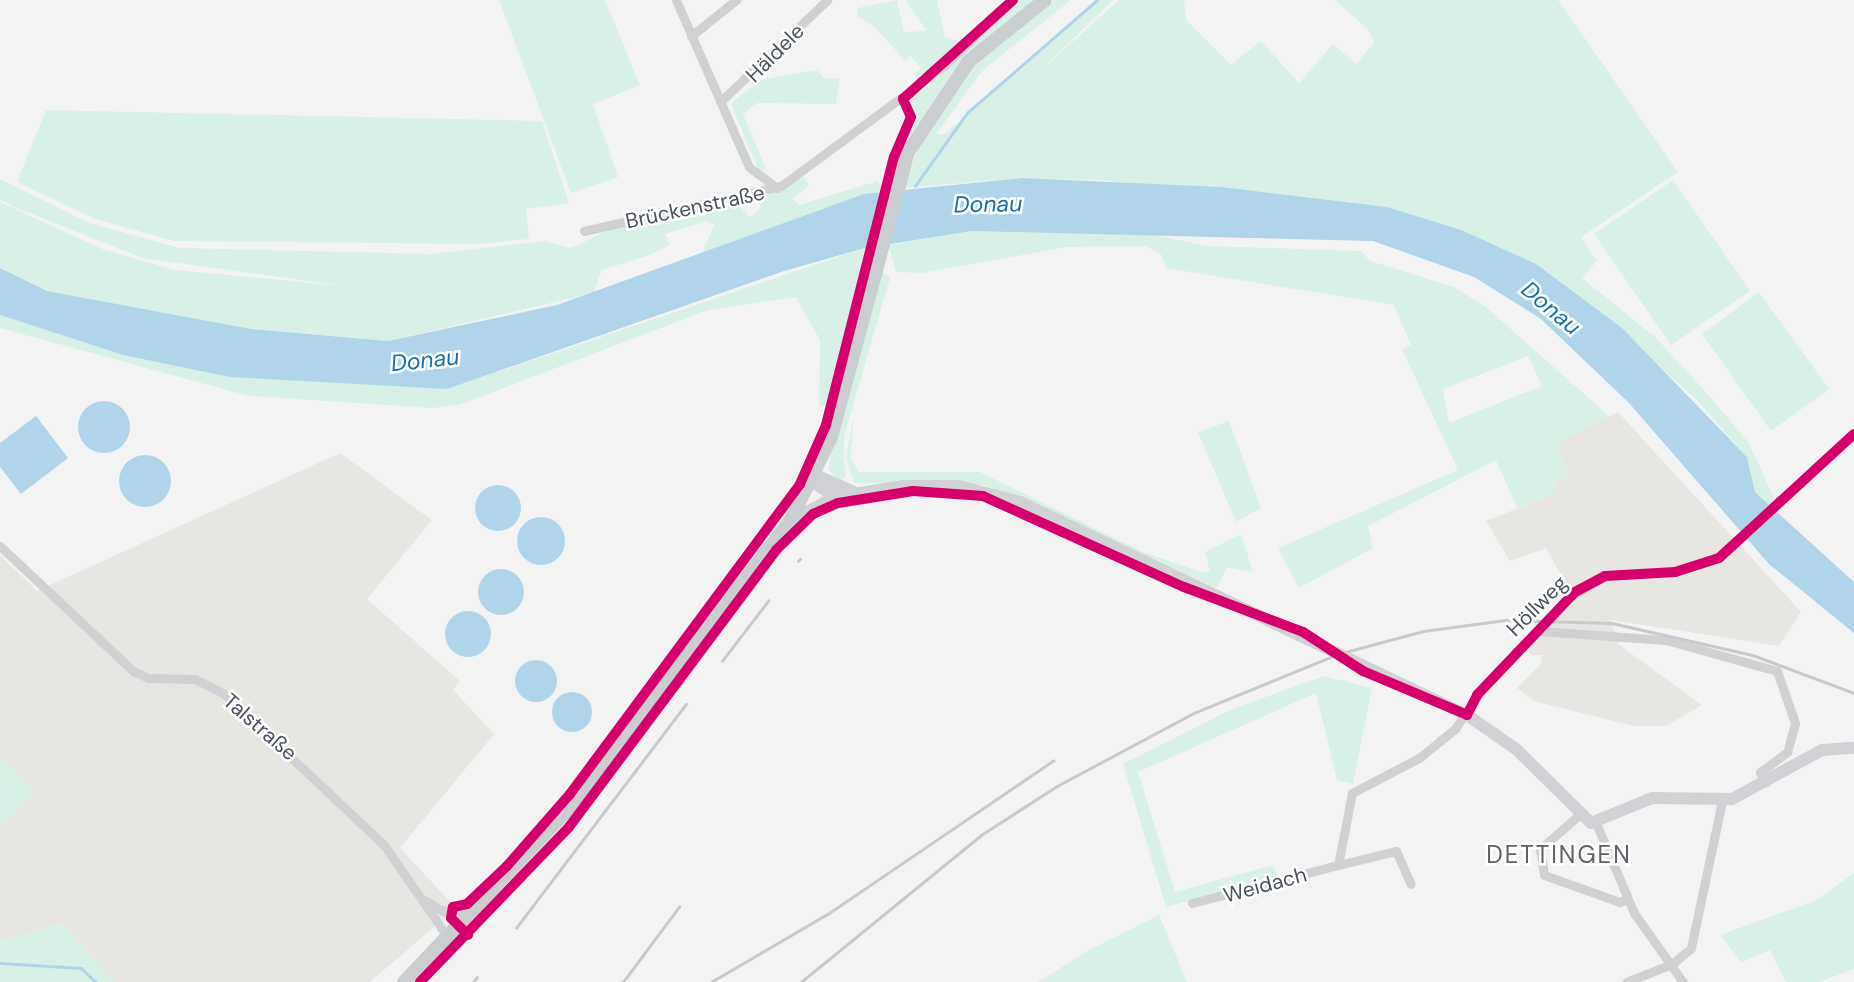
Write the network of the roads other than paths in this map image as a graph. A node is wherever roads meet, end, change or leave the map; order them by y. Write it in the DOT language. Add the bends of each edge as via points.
graph roads {
  1 [pos="676,0"];
  2 [pos="736,0"];
  3 [pos="827,0"];
  4 [pos="1013,0"];
  5 [pos="1045,0"];
  6 [pos="691,36"];
  7 [pos="720,102"];
  8 [pos="776,188"];
  9 [pos="584,231"];
  10 [pos="1854,434"];
  11 [pos="814,478"];
  12 [pos="854,492"];
  13 [pos="835,497"];
  14 [pos="790,522"];
  15 [pos="0,546"];
  16 [pos="1540,631"];
  17 [pos="1466,715"];
  18 [pos="1854,748"];
  19 [pos="1766,782"];
  20 [pos="1722,801"];
  21 [pos="1579,815"];
  22 [pos="1596,823"];
  23 [pos="1338,865"];
  24 [pos="1411,884"];
  25 [pos="1626,899"];
  26 [pos="424,900"];
  27 [pos="1192,903"];
  28 [pos="482,906"];
  29 [pos="450,940"];
  30 [pos="1672,964"];
  31 [pos="404,982"];
  32 [pos="1626,982"];
  33 [pos="1683,982"];
  1 -- 6 [label="street"];
  2 -- 6 [label="street"];
  3 -- 7 [label="street, Häldele"];
  4 -- 8 [label="street, Brückenstraße" via="903,99"];
  5 -- 11 [label="main road" via="970,61 945,90 895,182"];
  6 -- 7 [label="street"];
  7 -- 8 [label="street" via="749,167"];
  8 -- 9 [label="street, Brückenstraße"];
  10 -- 16 [label="street, Höllweg" via="1739,544 1690,569 1590,581"];
  11 -- 12 [label="main road"];
  11 -- 13 [label="main road"];
  11 -- 14 [label="main road"];
  12 -- 13 [label="main road"];
  12 -- 17 [label="main road" via="934,485 1020,502"];
  13 -- 14 [label="main road"];
  14 -- 28 [label="main road" via="571,805"];
  15 -- 26 [label="street, Talstraße" via="133,671 148,678 195,679 223,693 349,808"];
  16 -- 17 [label="street, Höllweg" via="1477,695"];
  16 -- 19 [label="street, Höllweg" via="1666,640 1777,671 1795,723 1787,752 1760,772"];
  17 -- 21 [label="main road" via="1516,749"];
  17 -- 23 [label="street" via="1419,758 1352,793"];
  18 -- 19 [label="main road" via="1822,750"];
  19 -- 20 [label="main road"];
  20 -- 22 [label="main road" via="1652,798"];
  20 -- 30 [label="street" via="1695,938"];
  21 -- 22 [label="main road"];
  21 -- 25 [label="street" via="1540,849 1544,875 1620,902"];
  22 -- 25 [label="street"];
  23 -- 24 [label="street, Weidach" via="1396,851"];
  23 -- 27 [label="street, Weidach"];
  25 -- 30 [label="street"];
  26 -- 28 [label="street" via="452,912"];
  26 -- 29 [label="street, Talstraße"];
  28 -- 29 [label="main road"];
  29 -- 31 [label="main road"];
  30 -- 32 [label="street"];
  30 -- 33 [label="street"];
}
